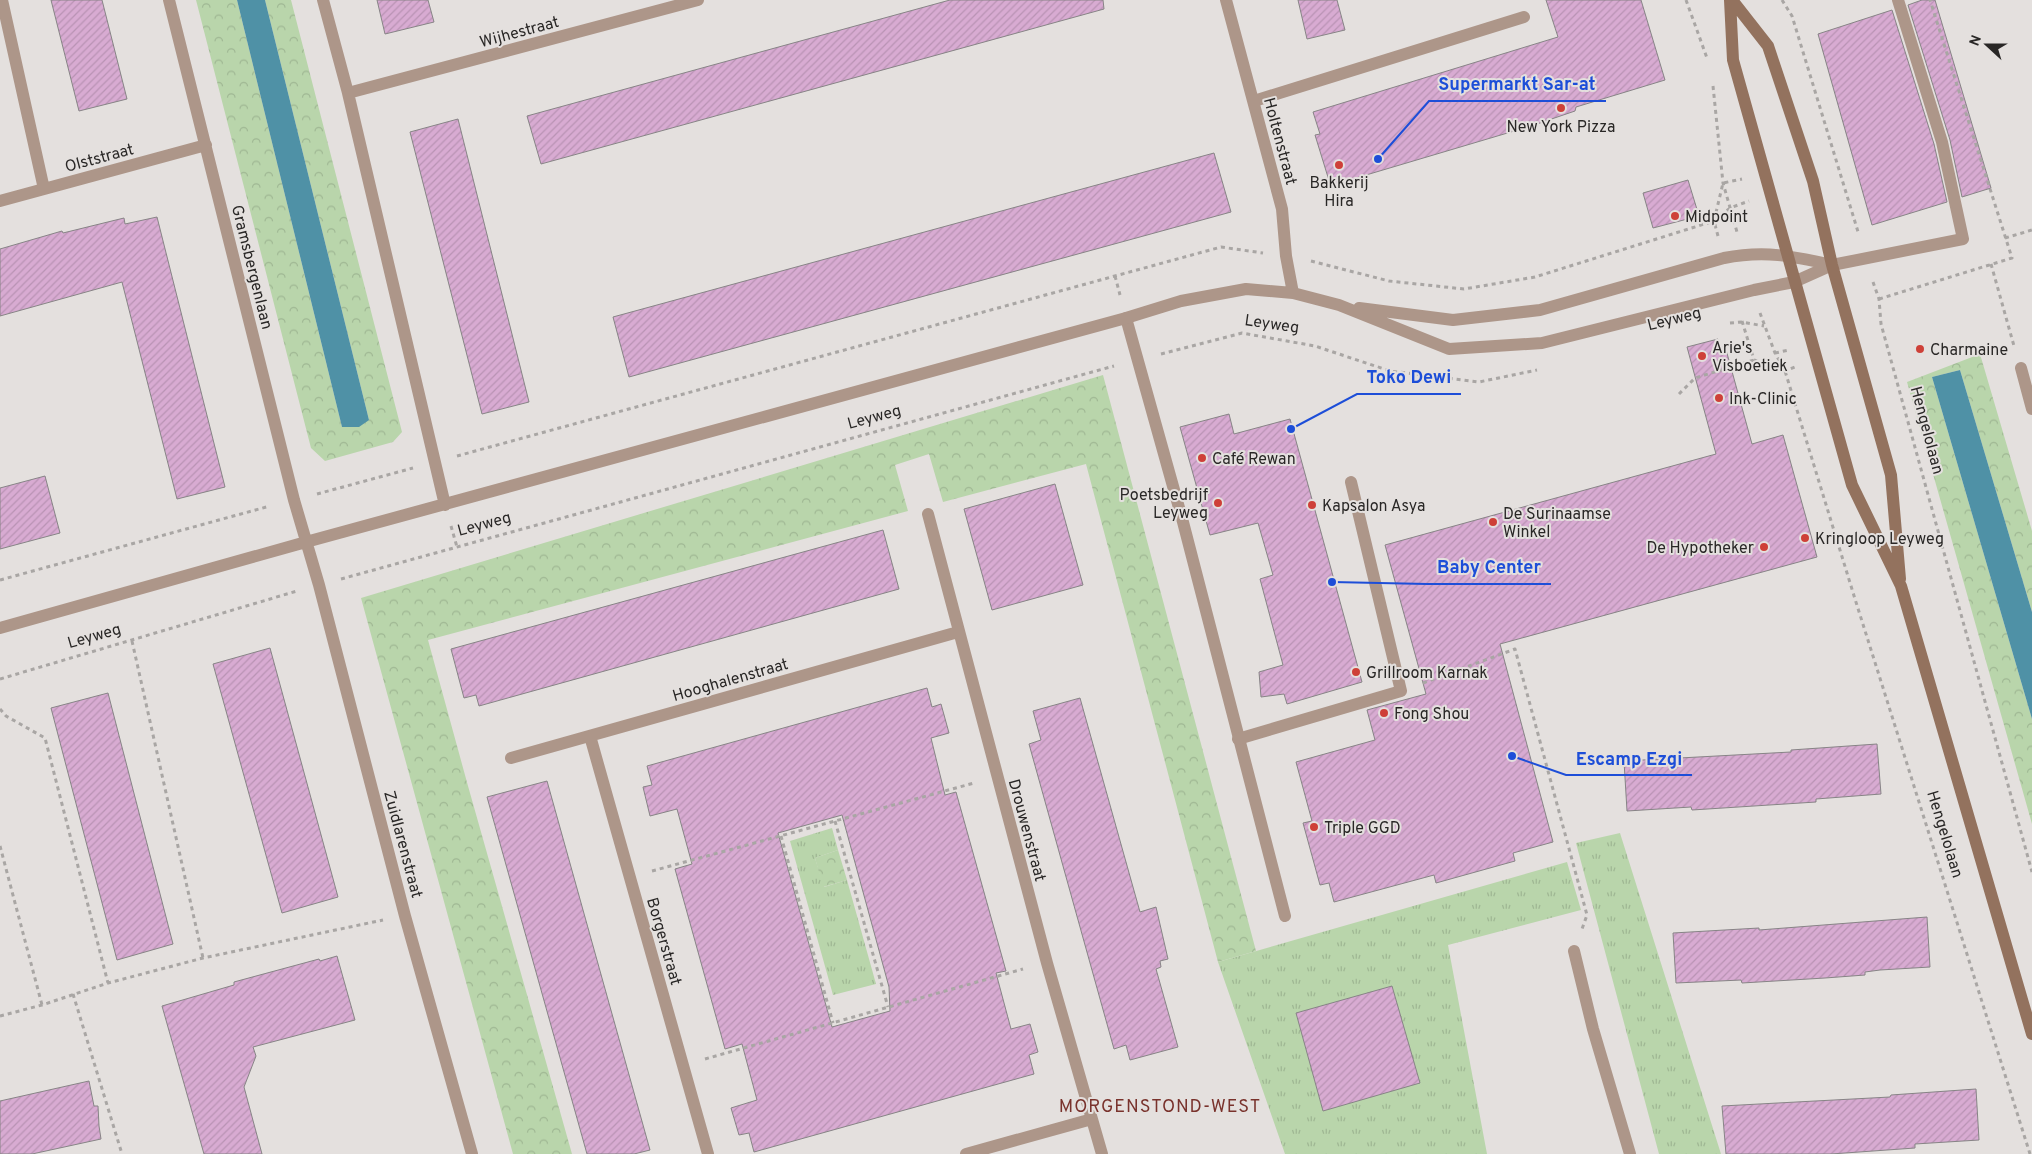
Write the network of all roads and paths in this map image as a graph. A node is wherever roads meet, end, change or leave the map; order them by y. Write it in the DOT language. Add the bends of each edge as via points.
graph roads {
  1 [pos="2,0"];
  2 [pos="169,0"];
  3 [pos="323,0"];
  4 [pos="698,0"];
  5 [pos="1226,0"];
  6 [pos="1686,0"];
  7 [pos="1731,0"];
  8 [pos="1782,0"];
  9 [pos="1898,0"];
  10 [pos="1930,0"];
  11 [pos="1524,17"];
  12 [pos="1708,62"];
  13 [pos="1712,76"];
  14 [pos="348,93"];
  15 [pos="1254,101"];
  16 [pos="206,146"];
  17 [pos="1723,184"];
  18 [pos="44,189"];
  19 [pos="0,201"];
  20 [pos="2032,230"];
  21 [pos="2006,238"];
  22 [pos="1787,254"];
  23 [pos="1866,259"];
  24 [pos="1991,264"];
  25 [pos="1832,265"];
  26 [pos="1794,282"];
  27 [pos="1293,292"];
  28 [pos="1879,299"];
  29 [pos="1339,305"];
  30 [pos="1126,318"];
  31 [pos="1724,324"];
  32 [pos="1764,326"];
  33 [pos="1137,360"];
  34 [pos="1754,360"];
  35 [pos="2021,368"];
  36 [pos="1541,369"];
  37 [pos="2029,383"];
  38 [pos="1679,394"];
  39 [pos="2032,409"];
  40 [pos="1351,482"];
  41 [pos="445,505"];
  42 [pos="928,514"];
  43 [pos="306,542"];
  44 [pos="319,585"];
  45 [pos="1901,586"];
  46 [pos="0,628"];
  47 [pos="958,632"];
  48 [pos="132,641"];
  49 [pos="0,679"];
  50 [pos="1401,691"];
  51 [pos="0,709"];
  52 [pos="590,736"];
  53 [pos="1238,739"];
  54 [pos="511,758"];
  55 [pos="997,776"];
  56 [pos="835,821"];
  57 [pos="781,836"];
  58 [pos="0,846"];
  59 [pos="2032,872"];
  60 [pos="630,877"];
  61 [pos="406,916"];
  62 [pos="1285,916"];
  63 [pos="1574,951"];
  64 [pos="203,958"];
  65 [pos="1047,962"];
  66 [pos="108,983"];
  67 [pos="73,994"];
  68 [pos="42,1005"];
  69 [pos="888,1007"];
  70 [pos="0,1016"];
  71 [pos="833,1022"];
  72 [pos="2032,1034"];
  73 [pos="682,1065"];
  74 [pos="1092,1119"];
  75 [pos="122,1154"];
  76 [pos="472,1154"];
  77 [pos="708,1154"];
  78 [pos="966,1154"];
  79 [pos="1102,1154"];
  80 [pos="1630,1154"];
  81 [pos="2030,1154"];
  1 -- 18 [label="street"];
  2 -- 16 [label="street, Gramsbergenlaan"];
  3 -- 14 [label="street"];
  4 -- 14 [label="street, Wijhestraat"];
  5 -- 15 [label="street, Holtenstraat"];
  6 -- 12 [label="path"];
  7 -- 22 [label="street, Hengelolaan" via="1733,60"];
  7 -- 25 [label="street, Hengelolaan" via="1768,46 1813,181"];
  8 -- 23 [label="path, Hengelolaan" via="1792,16"];
  9 -- 23 [label="street, Leyweg" via="1942,142 1963,239"];
  10 -- 21 [label="path"];
  11 -- 15 [label="street"];
  13 -- 17 [label="path"];
  14 -- 41 [label="street"];
  15 -- 27 [label="street, Holtenstraat" via="1282,209"];
  16 -- 18 [label="street, Olststraat"];
  16 -- 43 [label="street, Gramsbergenlaan"];
  18 -- 19 [label="street, Olststraat"];
  20 -- 21 [label="path"];
  21 -- 24 [label="path" via="2012,258"];
  22 -- 25 [label="street, Leyweg"];
  22 -- 26 [label="street, Hengelolaan"];
  22 -- 29 [label="street, Leyweg" via="1744,254 1724,258 1540,310 1463,319"];
  23 -- 25 [label="street, Leyweg"];
  23 -- 28 [label="path, Hengelolaan"];
  24 -- 28 [label="path"];
  24 -- 35 [label="path"];
  25 -- 26 [label="street, Leyweg"];
  25 -- 45 [label="street, Hengelolaan" via="1891,475"];
  26 -- 29 [label="street, Leyweg" via="1542,343 1449,349"];
  26 -- 45 [label="street, Hengelolaan" via="1852,485"];
  27 -- 29 [label="street, Leyweg"];
  27 -- 30 [label="street, Leyweg" via="1246,289 1181,301"];
  28 -- 59 [label="path, Hengelolaan" via="1881,324"];
  30 -- 33 [label="street"];
  30 -- 41 [label="street, Leyweg"];
  31 -- 32 [label="path, Leyweg" via="1742,322"];
  32 -- 81 [label="path, Hengelolaan" via="1785,370"];
  33 -- 36 [label="path, Leyweg" via="1242,333 1315,346 1390,371 1462,380 1480,382"];
  33 -- 44 [label="path, Leyweg"];
  33 -- 53 [label="street" via="1183,522"];
  34 -- 38 [label="path" via="1695,378"];
  35 -- 37 [label="street"];
  37 -- 39 [label="street"];
  40 -- 50 [label="street"];
  41 -- 43 [label="street, Leyweg"];
  42 -- 47 [label="street, Drouwenstraat"];
  43 -- 44 [label="street, Zuidlarenstraat"];
  43 -- 46 [label="street, Leyweg"];
  44 -- 48 [label="path, Leyweg"];
  44 -- 61 [label="street, Zuidlarenstraat"];
  45 -- 72 [label="street, Hengelolaan"];
  47 -- 52 [label="street, Hooghalenstraat"];
  47 -- 55 [label="street, Drouwenstraat"];
  48 -- 49 [label="path, Leyweg"];
  48 -- 64 [label="path"];
  50 -- 53 [label="street"];
  50 -- 63 [label="path" via="1515,649 1587,915"];
  51 -- 66 [label="path" via="6,716 45,738"];
  52 -- 54 [label="street, Hooghalenstraat"];
  52 -- 60 [label="street, Borgerstraat"];
  53 -- 62 [label="street"];
  55 -- 56 [label="path"];
  55 -- 65 [label="street, Drouwenstraat"];
  56 -- 57 [label="path"];
  56 -- 69 [label="path"];
  57 -- 60 [label="path"];
  57 -- 71 [label="path"];
  58 -- 68 [label="path"];
  60 -- 73 [label="street, Borgerstraat"];
  61 -- 64 [label="path"];
  61 -- 76 [label="street, Zuidlarenstraat"];
  63 -- 80 [label="street"];
  64 -- 66 [label="path"];
  65 -- 69 [label="path"];
  65 -- 74 [label="street, Drouwenstraat"];
  66 -- 67 [label="path"];
  67 -- 68 [label="path"];
  67 -- 75 [label="path"];
  68 -- 70 [label="path"];
  69 -- 71 [label="path"];
  71 -- 73 [label="path"];
  73 -- 77 [label="street, Borgerstraat"];
  74 -- 78 [label="street"];
  74 -- 79 [label="street, Drouwenstraat"];
}
